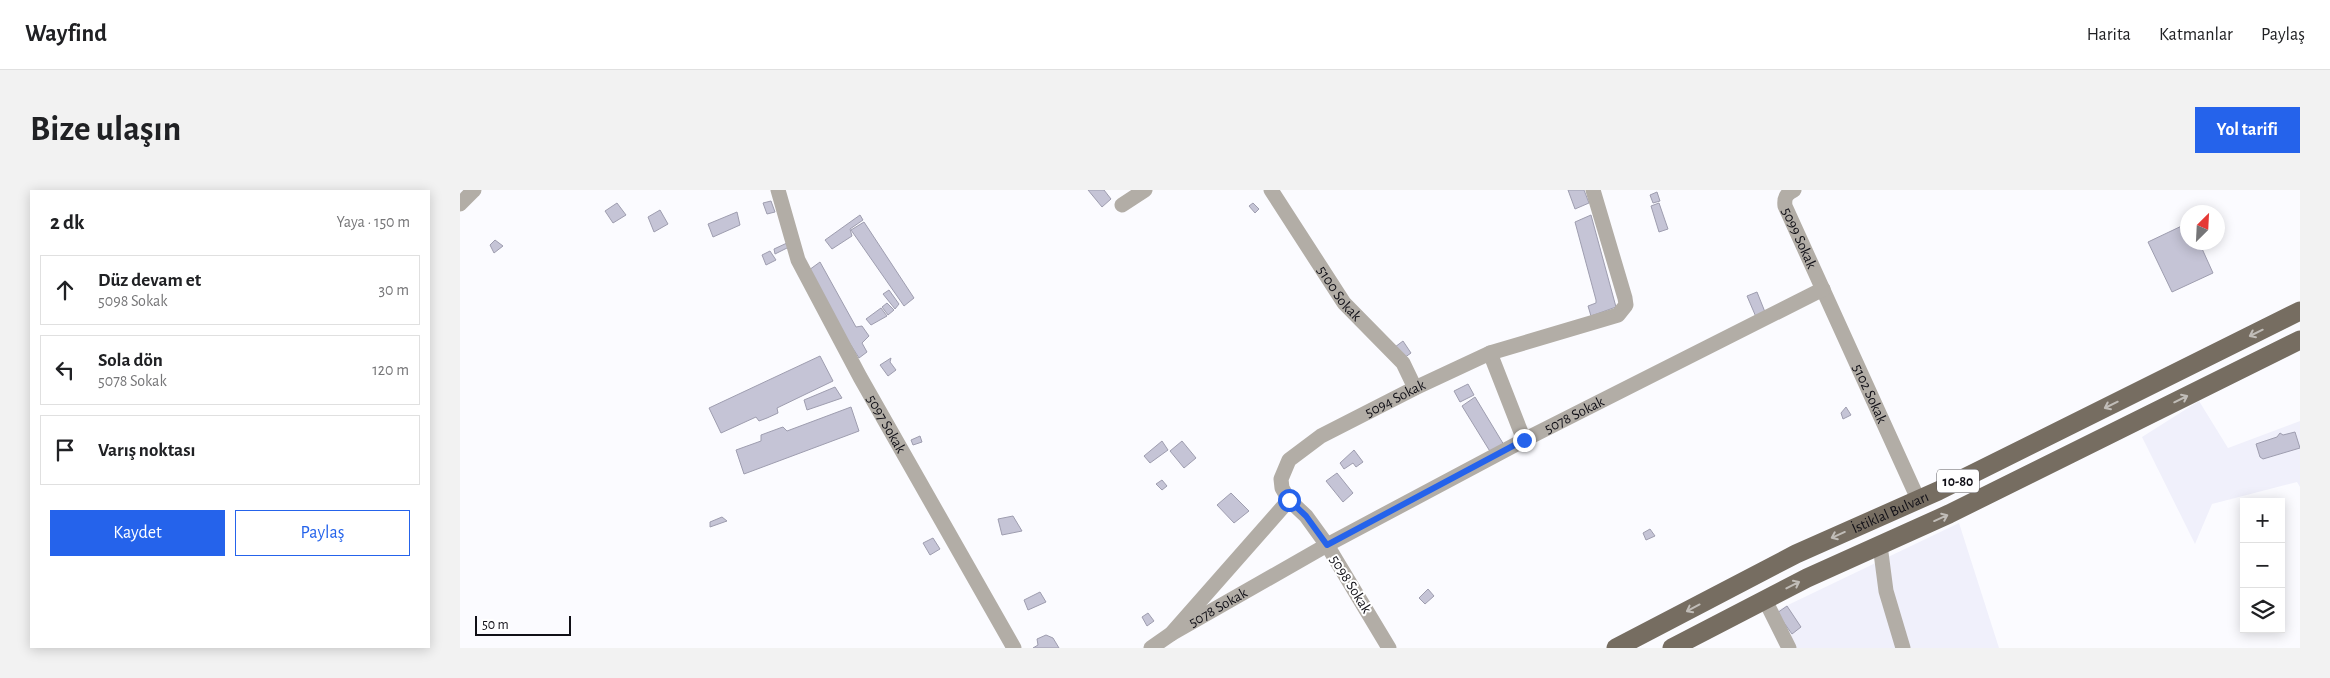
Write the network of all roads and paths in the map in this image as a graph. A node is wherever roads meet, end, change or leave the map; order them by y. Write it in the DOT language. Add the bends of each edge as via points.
graph roads {
  1 [pos="474,190"];
  2 [pos="778,190"];
  3 [pos="1145,190"];
  4 [pos="1271,190"];
  5 [pos="1593,190"];
  6 [pos="1794,190"];
  7 [pos="460,204"];
  8 [pos="1122,205"];
  9 [pos="1823,289"];
  10 [pos="2300,311"];
  11 [pos="2300,340"];
  12 [pos="1490,353"];
  13 [pos="1415,388"];
  14 [pos="1524,440"];
  15 [pos="1289,500"];
  16 [pos="1918,500"];
  17 [pos="1327,545"];
  18 [pos="1880,545"];
  19 [pos="1765,600"];
  20 [pos="1171,634"];
  21 [pos="1014,648"];
  22 [pos="1151,648"];
  23 [pos="1389,648"];
  24 [pos="1616,648"];
  25 [pos="1672,648"];
  26 [pos="1789,648"];
  27 [pos="1903,648"];
  1 -- 7 [label="street"];
  2 -- 21 [label="street, 5097 Sokak" via="798,260 860,377"];
  3 -- 8 [label="street"];
  4 -- 13 [label="street, 5100 Sokak" via="1344,303 1403,363"];
  5 -- 12 [label="street, 5094 Sokak" via="1626,305 1618,315"];
  6 -- 9 [label="street, 5099 Sokak" via="1788,192 1784,206"];
  9 -- 14 [label="street, 5078 Sokak"];
  9 -- 16 [label="street, 5102 Sokak"];
  10 -- 16 [label="main road, İstiklal Bulvarı / 10-80, one-way"];
  18 -- 11 [label="main road, İstiklal Bulvarı / 10-80, one-way"];
  12 -- 13 [label="street, 5094 Sokak"];
  12 -- 14 [label="street"];
  13 -- 15 [label="street, 5094 Sokak" via="1321,436 1289,460 1281,479"];
  14 -- 17 [label="street, 5078 Sokak"];
  15 -- 17 [label="street, 5098 Sokak" via="1306,516"];
  15 -- 20 [label="street"];
  16 -- 24 [label="main road, İstiklal Bulvarı / 10-80, one-way" via="1796,554"];
  17 -- 20 [label="street, 5078 Sokak"];
  17 -- 23 [label="street, 5098 Sokak"];
  19 -- 18 [label="main road, İstiklal Bulvarı / 10-80, one-way"];
  18 -- 27 [label="street" via="1886,590"];
  19 -- 25 [label="main road, İstiklal Bulvarı / 10-80"];
  19 -- 26 [label="street"];
  20 -- 22 [label="street"];
}
